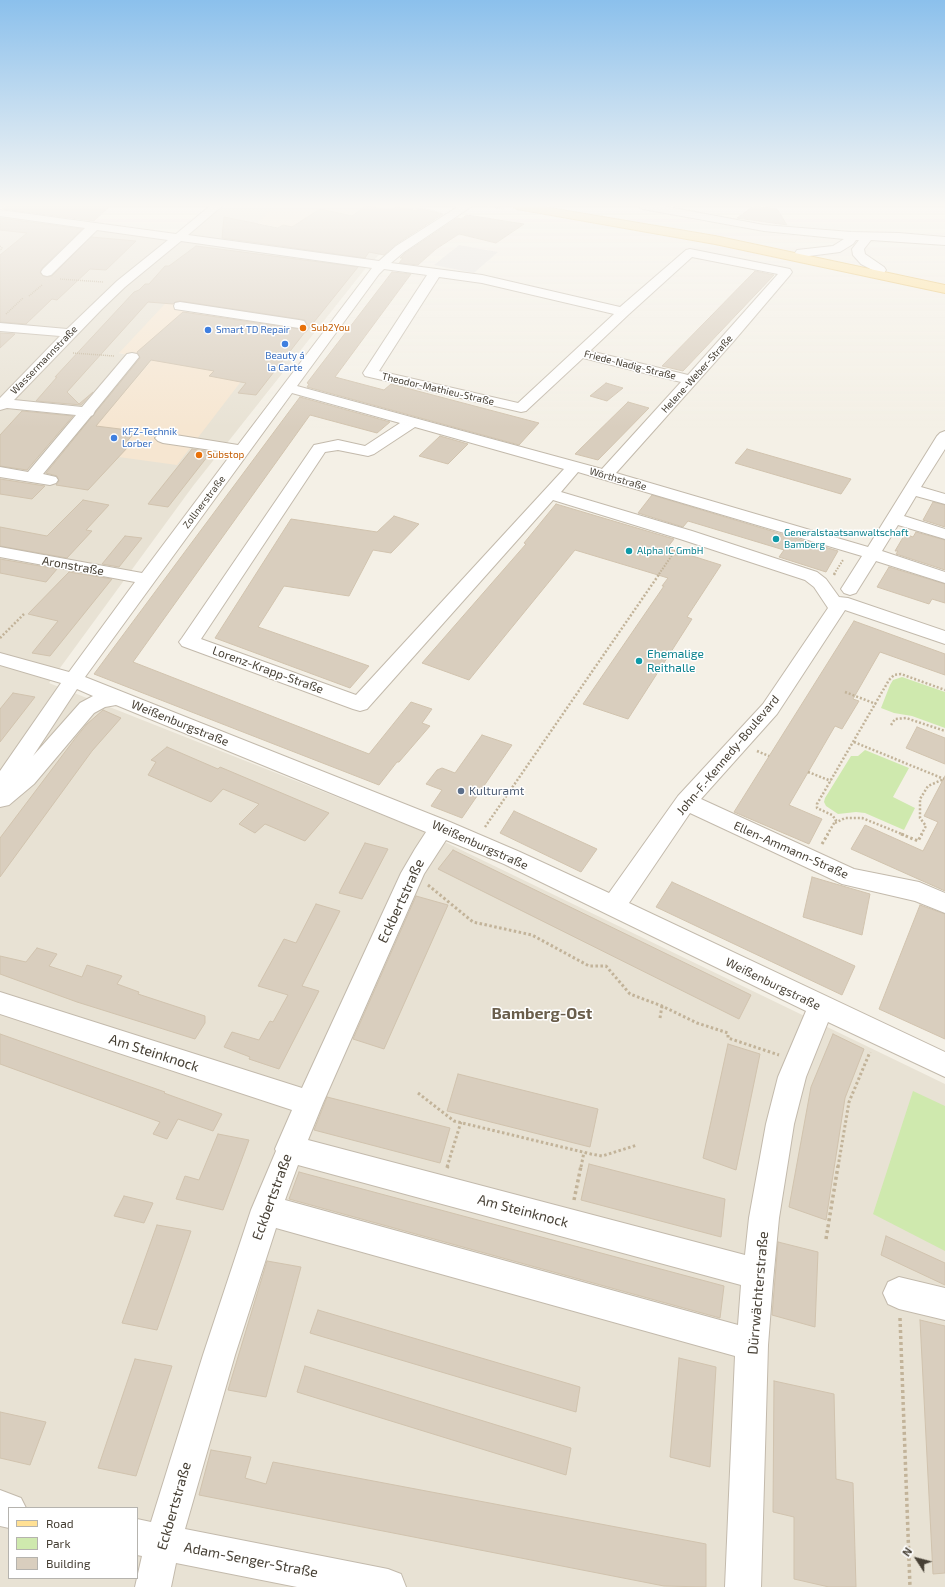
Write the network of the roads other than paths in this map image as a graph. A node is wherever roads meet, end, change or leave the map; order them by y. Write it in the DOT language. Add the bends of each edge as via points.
graph roads {
  1 [pos="126,280"];
  2 [pos="366,280"];
  3 [pos="430,280"];
  4 [pos="487,280"];
  5 [pos="659,280"];
  6 [pos="779,280"];
  7 [pos="903,280"];
  8 [pos="924,280"];
  9 [pos="945,285"];
  10 [pos="945,289"];
  11 [pos="180,306"];
  12 [pos="623,312"];
  13 [pos="0,327"];
  14 [pos="316,329"];
  15 [pos="70,333"];
  16 [pos="580,353"];
  17 [pos="132,357"];
  18 [pos="692,380"];
  19 [pos="288,388"];
  20 [pos="7,394"];
  21 [pos="88,412"];
  22 [pos="411,423"];
  23 [pos="163,438"];
  24 [pos="945,438"];
  25 [pos="242,450"];
  26 [pos="937,465"];
  27 [pos="575,466"];
  28 [pos="0,472"];
  29 [pos="605,475"];
  30 [pos="32,477"];
  31 [pos="50,480"];
  32 [pos="913,490"];
  33 [pos="550,494"];
  34 [pos="945,499"];
  35 [pos="895,519"];
  36 [pos="945,534"];
  37 [pos="861,551"];
  38 [pos="0,552"];
  39 [pos="945,578"];
  40 [pos="147,579"];
  41 [pos="843,600"];
  42 [pos="945,638"];
  43 [pos="0,659"];
  44 [pos="73,680"];
  45 [pos="117,698"];
  46 [pos="0,788"];
  47 [pos="0,800"];
  48 [pos="686,802"];
  49 [pos="442,828"];
  50 [pos="945,903"];
  51 [pos="613,907"];
  52 [pos="0,1002"];
  53 [pos="821,1007"];
  54 [pos="945,1066"];
  55 [pos="309,1103"];
  56 [pos="289,1149"];
  57 [pos="266,1210"];
  58 [pos="758,1274"];
  59 [pos="899,1293"];
  60 [pos="945,1304"];
  61 [pos="752,1345"];
  62 [pos="150,1540"];
  63 [pos="153,1587"];
  64 [pos="388,1587"];
  65 [pos="743,1587"];
  1 -- 15 [label="street, Wassermannstraße"];
  2 -- 14 [label="street, Zollnerstraße"];
  3 -- 16 [label="street, Theodor-Mathieu-Straße" via="370,373 521,408"];
  4 -- 12 [label="street"];
  5 -- 12 [label="street, Friede-Nadig-Straße"];
  6 -- 18 [label="street, Helene-Weber-Straße"];
  7 -- 10 [label="main road"];
  8 -- 9 [label="main road"];
  11 -- 14 [label="street"];
  12 -- 16 [label="street, Friede-Nadig-Straße"];
  13 -- 15 [label="street"];
  14 -- 19 [label="street, Zollnerstraße"];
  15 -- 20 [label="street, Wassermannstraße"];
  16 -- 18 [label="street, Friede-Nadig-Straße"];
  17 -- 21 [label="street"];
  18 -- 29 [label="street, Helene-Weber-Straße"];
  19 -- 22 [label="street, Wörthstraße"];
  19 -- 25 [label="street, Zollnerstraße"];
  20 -- 21 [label="street"];
  21 -- 30 [label="street"];
  22 -- 27 [label="street, Wörthstraße"];
  22 -- 33 [label="street, Lorenz-Krapp-Straße" via="368,451 338,445 320,448 189,642 360,704"];
  23 -- 25 [label="street"];
  24 -- 26 [label="street, John-F.-Kennedy-Boulevard"];
  25 -- 40 [label="street, Zollnerstraße"];
  26 -- 32 [label="street, John-F.-Kennedy-Boulevard"];
  27 -- 29 [label="street, Wörthstraße"];
  27 -- 33 [label="street, Lorenz-Krapp-Straße"];
  28 -- 30 [label="street"];
  29 -- 37 [label="street, Wörthstraße"];
  30 -- 31 [label="street"];
  32 -- 34 [label="street"];
  32 -- 35 [label="street, John-F.-Kennedy-Boulevard"];
  33 -- 41 [label="street" via="811,576"];
  35 -- 36 [label="street"];
  35 -- 37 [label="street, John-F.-Kennedy-Boulevard"];
  37 -- 39 [label="street, Wörthstraße"];
  37 -- 41 [label="street, John-F.-Kennedy-Boulevard"];
  38 -- 40 [label="street, Aronstraße"];
  40 -- 44 [label="street, Zollnerstraße"];
  41 -- 42 [label="street"];
  41 -- 48 [label="street, John-F.-Kennedy-Boulevard" via="770,709"];
  43 -- 44 [label="street, Weißenburgstraße"];
  44 -- 45 [label="street, Weißenburgstraße"];
  44 -- 46 [label="street, Zollnerstraße"];
  45 -- 47 [label="street" via="100,701 87,708 26,778"];
  45 -- 49 [label="street, Weißenburgstraße"];
  48 -- 50 [label="street, Ellen-Ammann-Straße" via="850,877 919,892"];
  48 -- 51 [label="street, John-F.-Kennedy-Boulevard"];
  49 -- 51 [label="street, Weißenburgstraße" via="512,858"];
  49 -- 55 [label="street, Eckbertstraße" via="413,873"];
  51 -- 53 [label="street, Weißenburgstraße"];
  52 -- 55 [label="street, Am Steinknock"];
  53 -- 54 [label="street, Weißenburgstraße"];
  53 -- 58 [label="street, Dürrwächterstraße" via="792,1076 780,1124 767,1196"];
  55 -- 56 [label="street, Eckbertstraße"];
  56 -- 57 [label="street, Eckbertstraße"];
  56 -- 58 [label="street, Am Steinknock"];
  57 -- 61 [label="street"];
  57 -- 62 [label="street, Eckbertstraße" via="219,1355"];
  58 -- 61 [label="street, Dürrwächterstraße"];
  59 -- 60 [label="street"];
  61 -- 65 [label="street, Dürrwächterstraße"];
  62 -- 63 [label="street, Eckbertstraße"];
  62 -- 64 [label="street, Adam-Senger-Straße"];
}
